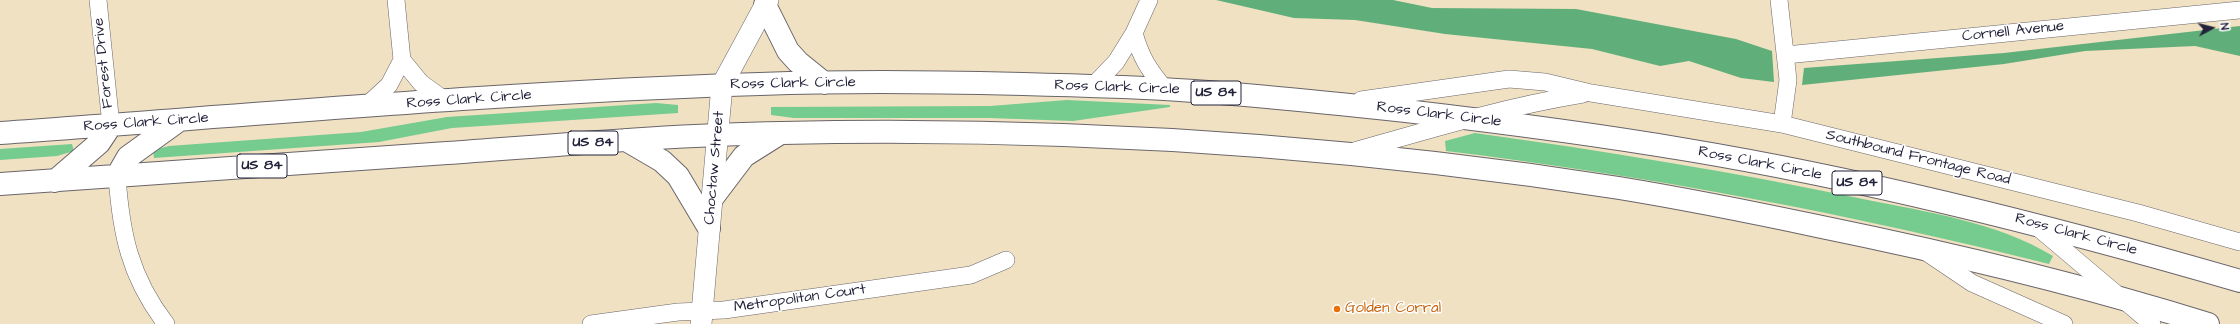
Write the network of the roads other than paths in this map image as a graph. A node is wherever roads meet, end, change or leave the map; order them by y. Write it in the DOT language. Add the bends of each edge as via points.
graph roads {
  1 [pos="98,0"];
  2 [pos="396,0"];
  3 [pos="1149,0"];
  4 [pos="1779,0"];
  5 [pos="767,3"];
  6 [pos="2240,10"];
  7 [pos="1134,33"];
  8 [pos="1786,55"];
  9 [pos="402,60"];
  10 [pos="824,83"];
  11 [pos="722,86"];
  12 [pos="1093,86"];
  13 [pos="1165,89"];
  14 [pos="1591,93"];
  15 [pos="446,101"];
  16 [pos="1337,104"];
  17 [pos="365,107"];
  18 [pos="1466,118"];
  19 [pos="179,120"];
  20 [pos="1782,124"];
  21 [pos="111,126"];
  22 [pos="781,133"];
  23 [pos="0,134"];
  24 [pos="718,136"];
  25 [pos="626,140"];
  26 [pos="1342,154"];
  27 [pos="117,176"];
  28 [pos="55,181"];
  29 [pos="0,184"];
  30 [pos="713,197"];
  31 [pos="2031,223"];
  32 [pos="709,228"];
  33 [pos="2240,242"];
  34 [pos="1920,248"];
  35 [pos="1006,260"];
  36 [pos="2240,281"];
  37 [pos="2120,296"];
  38 [pos="701,317"];
  39 [pos="166,324"];
  40 [pos="591,324"];
  41 [pos="2064,324"];
  42 [pos="2152,324"];
  43 [pos="2208,324"];
  1 -- 21 [label="street, Forest Drive"];
  2 -- 9 [label="street"];
  3 -- 7 [label="street"];
  4 -- 8 [label="street"];
  5 -- 10 [label="highway" via="788,51"];
  5 -- 11 [label="street, Choctaw Street"];
  6 -- 8 [label="street, Cornell Avenue"];
  7 -- 12 [label="street" via="1116,62"];
  7 -- 13 [label="street" via="1140,54"];
  8 -- 20 [label="street" via="1788,80"];
  9 -- 15 [label="street" via="421,83"];
  9 -- 17 [label="street" via="389,85"];
  10 -- 11 [label="highway, Ross Clark Circle / US 84"];
  10 -- 12 [label="highway, Ross Clark Circle / US 84" via="933,82"];
  11 -- 15 [label="highway, Ross Clark Circle / US 84"];
  11 -- 24 [label="street, Choctaw Street"];
  12 -- 13 [label="highway, Ross Clark Circle / US 84"];
  13 -- 16 [label="highway, Ross Clark Circle / US 84"];
  14 -- 16 [label="street, Southbound Frontage Road" via="1545,82 1509,79"];
  14 -- 18 [label="street, Southbound Frontage Road" via="1528,103"];
  14 -- 20 [label="street, Southbound Frontage Road"];
  15 -- 17 [label="highway, Ross Clark Circle / US 84"];
  16 -- 18 [label="highway, Ross Clark Circle / US 84"];
  17 -- 19 [label="highway, Ross Clark Circle / US 84"];
  18 -- 26 [label="street, Southbound Frontage Road"];
  18 -- 31 [label="highway, Ross Clark Circle / US 84" via="1690,150 1894,191"];
  19 -- 21 [label="highway, Ross Clark Circle / US 84"];
  19 -- 27 [label="highway" via="128,157"];
  20 -- 33 [label="street, Southbound Frontage Road" via="2138,213"];
  21 -- 23 [label="highway, Ross Clark Circle / US 84"];
  21 -- 28 [label="highway" via="98,143"];
  22 -- 24 [label="highway, US 84"];
  22 -- 26 [label="highway, US 84" via="1071,135"];
  22 -- 30 [label="highway" via="744,156"];
  24 -- 25 [label="highway, US 84"];
  24 -- 30 [label="street, Choctaw Street"];
  25 -- 27 [label="highway, US 84"];
  25 -- 32 [label="highway" via="662,161 678,176"];
  26 -- 34 [label="highway, US 84" via="1444,164 1617,188"];
  27 -- 28 [label="highway, US 84"];
  27 -- 39 [label="street" via="120,218 127,250 145,293"];
  28 -- 29 [label="highway, US 84"];
  30 -- 32 [label="street, Choctaw Street"];
  31 -- 36 [label="highway, Ross Clark Circle / US 84"];
  31 -- 37 [label="street"];
  32 -- 38 [label="street, Choctaw Street"];
  34 -- 37 [label="highway, US 84"];
  34 -- 41 [label="street" via="1972,283"];
  35 -- 38 [label="street, Metropolitan Court" via="971,275 724,310"];
  37 -- 42 [label="street"];
  37 -- 43 [label="highway, US 84"];
  38 -- 40 [label="street, Metropolitan Court" via="678,312"];
}
